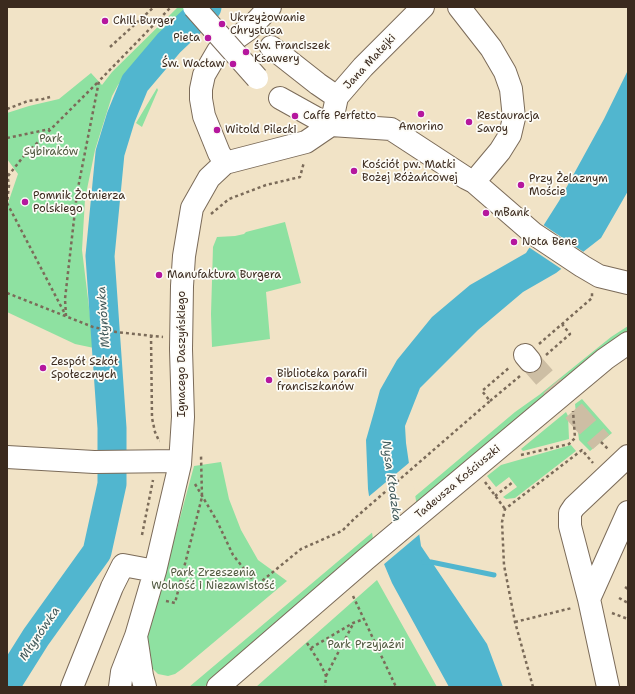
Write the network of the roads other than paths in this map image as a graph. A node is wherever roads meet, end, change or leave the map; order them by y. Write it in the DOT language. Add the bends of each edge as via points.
graph roads {
  1 [pos="194,7"];
  2 [pos="270,7"];
  3 [pos="423,7"];
  4 [pos="459,7"];
  5 [pos="271,47"];
  6 [pos="257,78"];
  7 [pos="277,96"];
  8 [pos="337,97"];
  9 [pos="331,125"];
  10 [pos="225,162"];
  11 [pos="474,182"];
  12 [pos="628,283"];
  13 [pos="628,343"];
  14 [pos="181,451"];
  15 [pos="620,454"];
  16 [pos="7,457"];
  17 [pos="628,512"];
  18 [pos="155,571"];
  19 [pos="589,599"];
  20 [pos="136,636"];
  21 [pos="72,687"];
  22 [pos="120,687"];
  23 [pos="145,687"];
  24 [pos="218,687"];
  25 [pos="608,687"];
  1 -- 6 [label="street, bridge"];
  2 -- 10 [label="street" via="249,29 218,51 204,75 201,99 204,116"];
  3 -- 8 [label="street, Jana Matejki" via="363,66"];
  4 -- 11 [label="street" via="491,48 505,72 511,89 514,118 510,135 500,152"];
  5 -- 8 [label="street"];
  7 -- 9 [label="street"];
  8 -- 9 [label="street, Jana Matejki"];
  9 -- 10 [label="street" via="306,142"];
  9 -- 11 [label="street" via="391,129"];
  10 -- 14 [label="street, Ignacego Daszyńskiego" via="209,178 192,208 184,256"];
  11 -- 12 [label="street" via="534,234 582,266 599,276"];
  13 -- 24 [label="street, Tadeusza Kościuszki" via="605,359 366,559"];
  14 -- 16 [label="street" via="158,451 130,461 94,462"];
  14 -- 18 [label="street, Ignacego Daszyńskiego"];
  15 -- 19 [label="street" via="570,513 570,526"];
  17 -- 19 [label="street"];
  18 -- 20 [label="street, Ignacego Daszyńskiego"];
  18 -- 21 [label="street" via="123,565"];
  19 -- 25 [label="street"];
  20 -- 22 [label="street, Ignacego Daszyńskiego" via="122,672"];
  20 -- 23 [label="street, Ignacego Daszyńskiego"];
}
